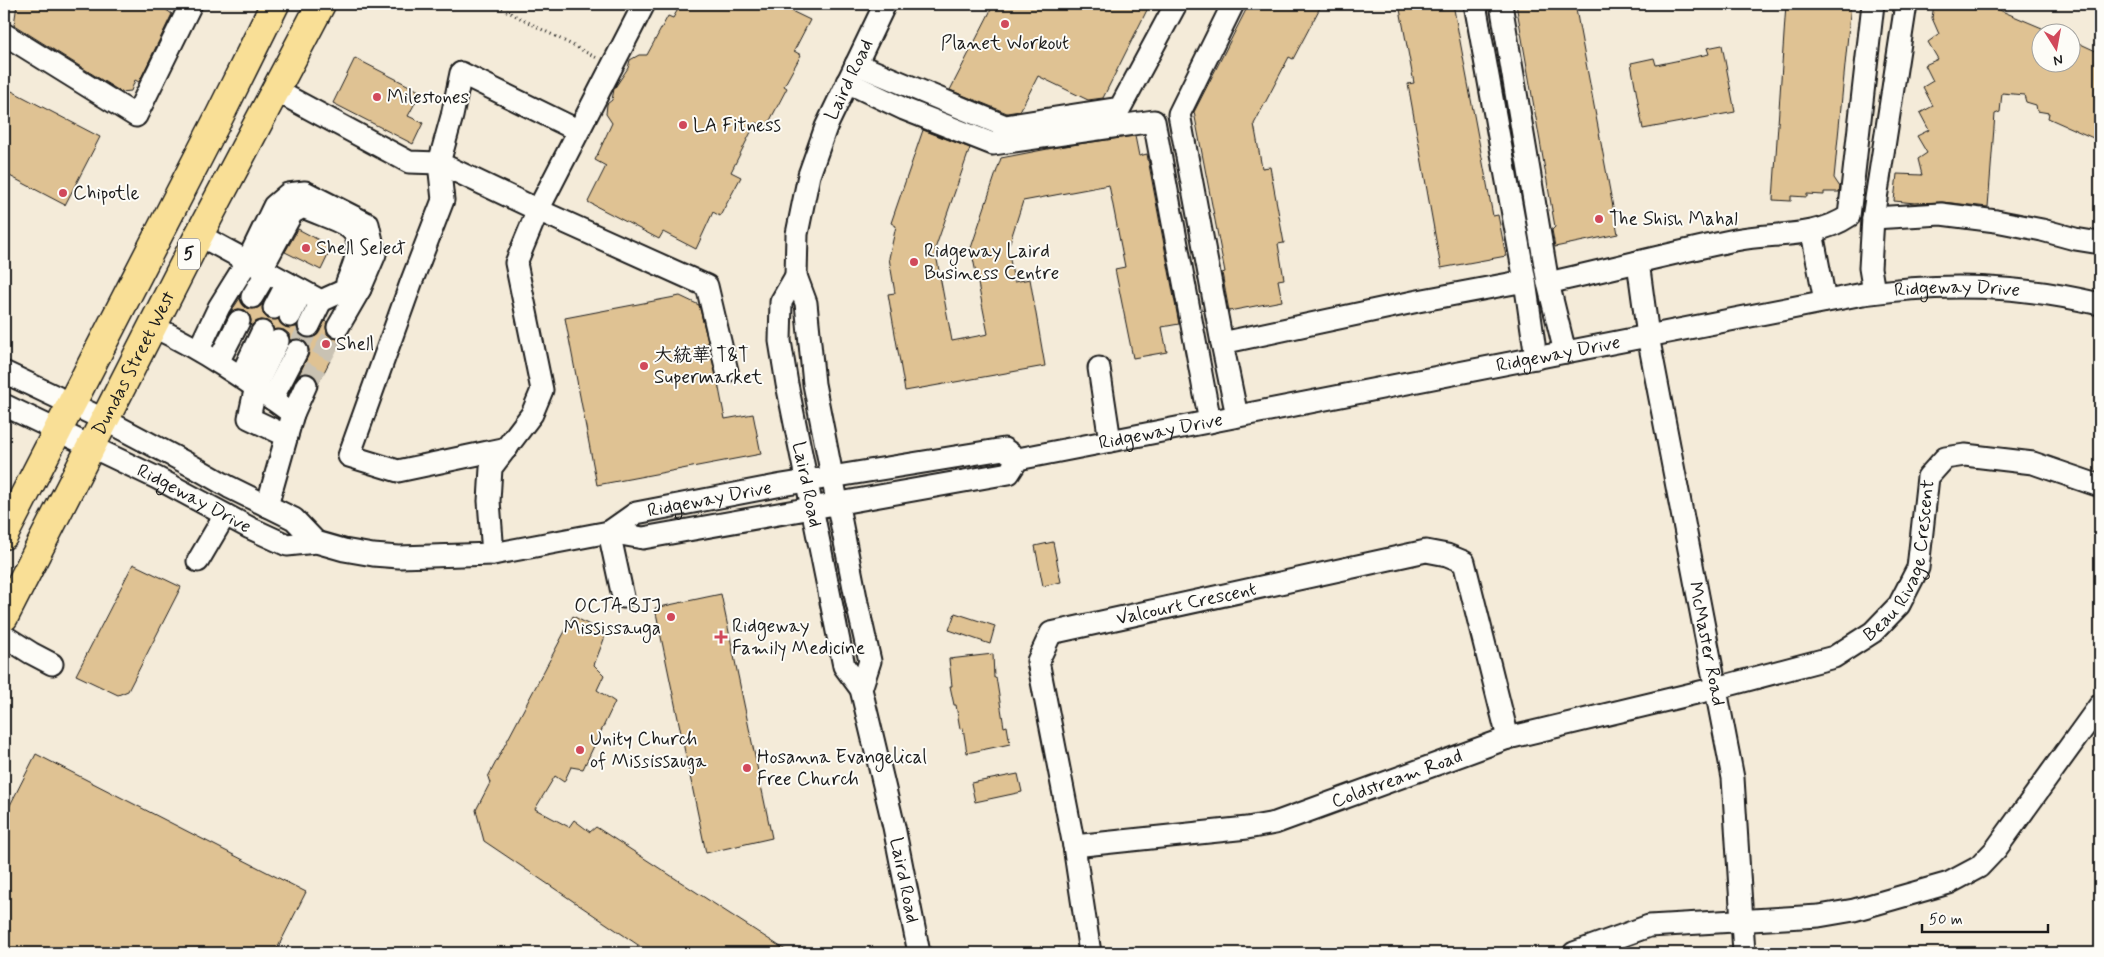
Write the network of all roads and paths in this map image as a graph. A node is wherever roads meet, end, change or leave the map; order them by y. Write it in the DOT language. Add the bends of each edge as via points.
graph roads {
  1 [pos="191,4"];
  2 [pos="275,4"];
  3 [pos="320,4"];
  4 [pos="494,4"];
  5 [pos="644,4"];
  6 [pos="885,4"];
  7 [pos="1176,4"];
  8 [pos="1233,4"];
  9 [pos="1475,4"];
  10 [pos="1501,4"];
  11 [pos="1873,4"];
  12 [pos="1906,4"];
  13 [pos="4,34"];
  14 [pos="611,65"];
  15 [pos="852,73"];
  16 [pos="275,90"];
  17 [pos="577,130"];
  18 [pos="439,163"];
  19 [pos="538,210"];
  20 [pos="1873,218"];
  21 [pos="1812,232"];
  22 [pos="199,235"];
  23 [pos="2100,243"];
  24 [pos="1638,262"];
  25 [pos="258,268"];
  26 [pos="796,276"];
  27 [pos="1525,281"];
  28 [pos="1548,283"];
  29 [pos="294,287"];
  30 [pos="351,290"];
  31 [pos="1874,292"];
  32 [pos="252,297"];
  33 [pos="321,301"];
  34 [pos="1825,301"];
  35 [pos="2100,304"];
  36 [pos="282,312"];
  37 [pos="239,320"];
  38 [pos="152,326"];
  39 [pos="309,326"];
  40 [pos="338,327"];
  41 [pos="270,336"];
  42 [pos="1648,336"];
  43 [pos="1222,343"];
  44 [pos="199,350"];
  45 [pos="298,350"];
  46 [pos="1565,352"];
  47 [pos="1536,358"];
  48 [pos="218,362"];
  49 [pos="1099,368"];
  50 [pos="728,371"];
  51 [pos="4,372"];
  52 [pos="306,385"];
  53 [pos="256,387"];
  54 [pos="4,404"];
  55 [pos="89,412"];
  56 [pos="293,414"];
  57 [pos="1238,416"];
  58 [pos="1210,422"];
  59 [pos="287,436"];
  60 [pos="75,439"];
  61 [pos="1110,441"];
  62 [pos="507,448"];
  63 [pos="1018,460"];
  64 [pos="832,478"];
  65 [pos="806,481"];
  66 [pos="2100,486"];
  67 [pos="837,503"];
  68 [pos="267,506"];
  69 [pos="811,508"];
  70 [pos="225,515"];
  71 [pos="609,532"];
  72 [pos="4,535"];
  73 [pos="316,542"];
  74 [pos="493,554"];
  75 [pos="198,561"];
  76 [pos="623,597"];
  77 [pos="4,617"];
  78 [pos="4,636"];
  79 [pos="52,664"];
  80 [pos="1717,688"];
  81 [pos="861,690"];
  82 [pos="2100,705"];
  83 [pos="1508,738"];
  84 [pos="1074,846"];
  85 [pos="1743,922"];
  86 [pos="919,953"];
  87 [pos="1090,953"];
  88 [pos="1574,953"];
  89 [pos="1744,953"];
  1 -- 13 [label="street" via="136,116"];
  2 -- 55 [label="main road, Dundas Street West / 5" via="220,115"];
  3 -- 16 [label="main road, Dundas Street West / 5"];
  4 -- 14 [label="path"];
  5 -- 14 [label="street"];
  6 -- 15 [label="street, Laird Road"];
  7 -- 15 [label="street" via="1120,108 1005,126"];
  8 -- 43 [label="street" via="1179,114"];
  9 -- 27 [label="street"];
  10 -- 28 [label="street"];
  11 -- 21 [label="street" via="1849,216 1835,225"];
  12 -- 20 [label="street"];
  14 -- 17 [label="street"];
  15 -- 26 [label="street, Laird Road" via="826,127 809,175 797,234"];
  15 -- 58 [label="street" via="904,108 994,144 1154,121"];
  16 -- 18 [label="street" via="409,162"];
  16 -- 22 [label="main road, Dundas Street West / 5"];
  17 -- 18 [label="street" via="460,73"];
  17 -- 19 [label="street"];
  18 -- 19 [label="street"];
  18 -- 62 [label="street" via="443,200 349,456 398,471"];
  19 -- 50 [label="street" via="707,286"];
  19 -- 62 [label="street" via="516,263 542,390 532,414"];
  20 -- 23 [label="street" via="1940,214 2005,223"];
  20 -- 31 [label="street" via="1870,268"];
  21 -- 24 [label="street" via="1737,240"];
  21 -- 34 [label="street"];
  22 -- 25 [label="street"];
  22 -- 38 [label="main road, Dundas Street West / 5"];
  24 -- 28 [label="street"];
  24 -- 42 [label="street, McMaster Road"];
  25 -- 29 [label="street"];
  25 -- 30 [label="street" via="274,206 288,194 305,192 368,224 375,254"];
  25 -- 32 [label="street"];
  25 -- 44 [label="street" via="219,307"];
  26 -- 64 [label="street, Laird Road" via="806,303 814,384"];
  26 -- 65 [label="street, Laird Road" via="781,302 780,341"];
  27 -- 43 [label="street"];
  27 -- 47 [label="street"];
  28 -- 46 [label="street"];
  29 -- 33 [label="street"];
  29 -- 36 [label="street"];
  30 -- 33 [label="street"];
  30 -- 40 [label="street"];
  31 -- 34 [label="street, Ridgeway Drive"];
  31 -- 35 [label="street, Ridgeway Drive" via="1948,286 2014,288"];
  33 -- 39 [label="street"];
  34 -- 42 [label="street, Ridgeway Drive"];
  37 -- 48 [label="street"];
  38 -- 44 [label="street"];
  38 -- 55 [label="main road, Dundas Street West / 5"];
  41 -- 53 [label="street"];
  42 -- 46 [label="street, Ridgeway Drive"];
  42 -- 80 [label="street, McMaster Road"];
  43 -- 57 [label="street"];
  44 -- 48 [label="street"];
  45 -- 53 [label="street"];
  46 -- 47 [label="street, Ridgeway Drive"];
  47 -- 57 [label="street, Ridgeway Drive"];
  48 -- 53 [label="street"];
  49 -- 61 [label="street"];
  51 -- 55 [label="street, Ridgeway Drive"];
  52 -- 56 [label="street"];
  53 -- 56 [label="street"];
  53 -- 59 [label="street" via="249,418"];
  54 -- 60 [label="street, Ridgeway Drive"];
  55 -- 60 [label="main road, Dundas Street West / 5"];
  55 -- 60 [label="main road, Dundas Street West / 5"];
  55 -- 68 [label="street, Ridgeway Drive"];
  56 -- 59 [label="street"];
  57 -- 58 [label="street, Ridgeway Drive"];
  58 -- 61 [label="street, Ridgeway Drive"];
  59 -- 68 [label="street"];
  60 -- 70 [label="street, Ridgeway Drive"];
  60 -- 72 [label="main road, Dundas Street West / 5"];
  60 -- 77 [label="main road, Dundas Street West / 5"];
  61 -- 63 [label="street, Ridgeway Drive"];
  62 -- 74 [label="street" via="492,468 489,501"];
  63 -- 64 [label="street, Ridgeway Drive" via="1004,449"];
  63 -- 67 [label="street, Ridgeway Drive" via="1009,473"];
  64 -- 65 [label="street, Ridgeway Drive"];
  64 -- 67 [label="street, Laird Road"];
  65 -- 69 [label="street, Laird Road"];
  65 -- 71 [label="street, Ridgeway Drive" via="636,513"];
  66 -- 80 [label="street, Beau Rivage Crescent" via="2033,463 1964,455 1945,458 1928,477 1918,568 1899,605 1873,632 1834,657"];
  67 -- 69 [label="street, Ridgeway Drive"];
  67 -- 81 [label="street, Laird Road" via="870,661"];
  68 -- 73 [label="street, Ridgeway Drive" via="294,519"];
  69 -- 71 [label="street, Ridgeway Drive" via="643,538"];
  69 -- 81 [label="street, Laird Road" via="844,666"];
  70 -- 73 [label="street, Ridgeway Drive" via="287,545"];
  70 -- 75 [label="street"];
  71 -- 74 [label="street, Ridgeway Drive"];
  71 -- 76 [label="street"];
  73 -- 74 [label="street, Ridgeway Drive" via="381,556"];
  78 -- 79 [label="street"];
  80 -- 83 [label="street, Coldstream Road"];
  80 -- 85 [label="street, McMaster Road" via="1733,778"];
  81 -- 86 [label="street, Laird Road" via="894,827"];
  82 -- 85 [label="street" via="1979,867 1949,883 1854,910"];
  83 -- 84 [label="street, Coldstream Road" via="1275,823"];
  83 -- 84 [label="street, Valcourt Crescent" via="1464,562 1426,550 1051,633 1038,661"];
  84 -- 87 [label="street, Valcourt Crescent"];
  85 -- 88 [label="street" via="1649,926"];
  85 -- 89 [label="street, McMaster Road"];
}
